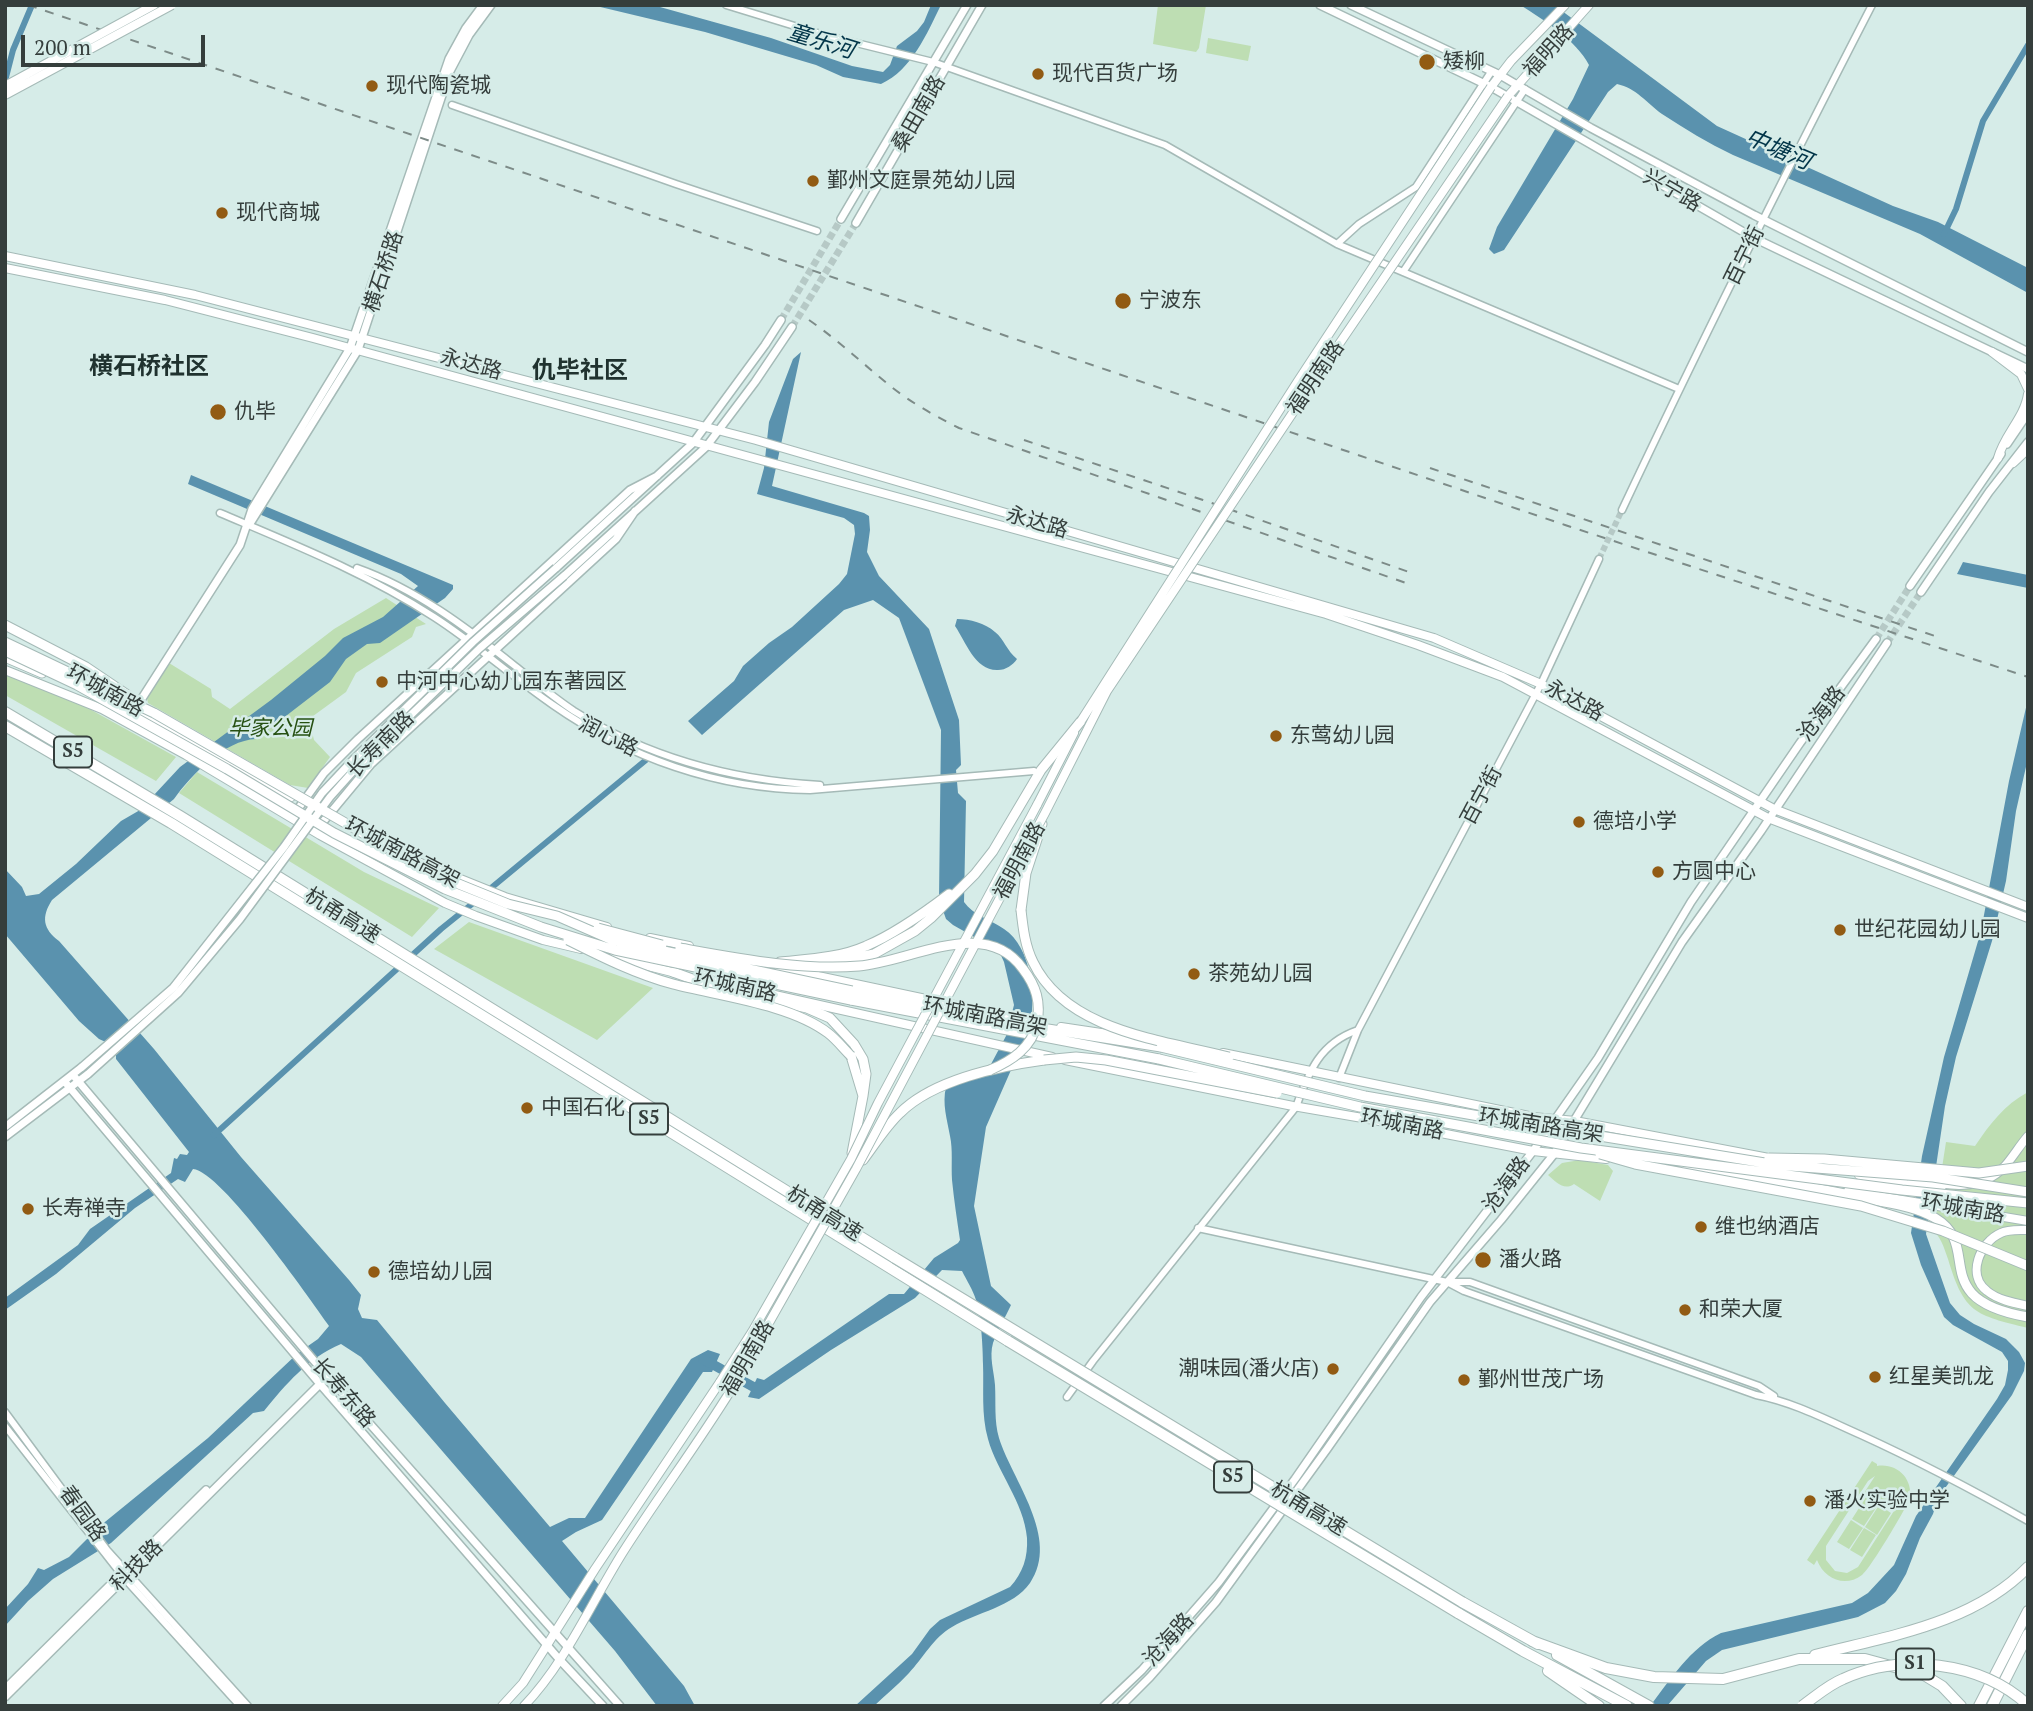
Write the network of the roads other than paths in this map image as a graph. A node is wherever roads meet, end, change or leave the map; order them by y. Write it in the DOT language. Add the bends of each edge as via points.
graph roads {
  1 [pos="154,5"];
  2 [pos="172,5"];
  3 [pos="483,5"];
  4 [pos="491,5"];
  5 [pos="726,5"];
  6 [pos="967,5"];
  7 [pos="982,5"];
  8 [pos="1320,5"];
  9 [pos="1352,5"];
  10 [pos="1565,5"];
  11 [pos="1872,5"];
  12 [pos="1587,8"];
  13 [pos="933,62"];
  14 [pos="947,67"];
  15 [pos="1491,72"];
  16 [pos="1500,75"];
  17 [pos="1486,85"];
  18 [pos="5,86"];
  19 [pos="1521,87"];
  20 [pos="5,95"];
  21 [pos="1512,99"];
  22 [pos="452,105"];
  23 [pos="841,219"];
  24 [pos="1763,220"];
  25 [pos="856,223"];
  26 [pos="817,231"];
  27 [pos="1754,238"];
  28 [pos="1337,244"];
  29 [pos="5,256"];
  30 [pos="5,268"];
  31 [pos="1403,272"];
  32 [pos="781,320"];
  33 [pos="792,327"];
  34 [pos="359,336"];
  35 [pos="354,349"];
  36 [pos="1992,352"];
  37 [pos="2028,352"];
  38 [pos="2028,369"];
  39 [pos="1679,389"];
  40 [pos="2028,391"];
  41 [pos="2028,413"];
  42 [pos="705,428"];
  43 [pos="718,431"];
  44 [pos="2028,442"];
  45 [pos="693,443"];
  46 [pos="706,447"];
  47 [pos="2028,449"];
  48 [pos="1998,458"];
  49 [pos="2013,463"];
  50 [pos="657,477"];
  51 [pos="1622,510"];
  52 [pos="635,511"];
  53 [pos="220,513"];
  54 [pos="248,525"];
  55 [pos="1599,559"];
  56 [pos="335,562"];
  57 [pos="1910,586"];
  58 [pos="1922,592"];
  59 [pos="5,625"];
  60 [pos="466,638"];
  61 [pos="1876,639"];
  62 [pos="5,640"];
  63 [pos="1886,643"];
  64 [pos="5,651"];
  65 [pos="489,656"];
  66 [pos="5,657"];
  67 [pos="5,670"];
  68 [pos="1541,684"];
  69 [pos="77,685"];
  70 [pos="1536,693"];
  71 [pos="139,703"];
  72 [pos="5,712"];
  73 [pos="154,713"];
  74 [pos="1081,721"];
  75 [pos="5,726"];
  76 [pos="1034,771"];
  77 [pos="839,787"];
  78 [pos="140,798"];
  79 [pos="302,802"];
  80 [pos="1760,802"];
  81 [pos="1774,809"];
  82 [pos="1754,812"];
  83 [pos="1045,813"];
  84 [pos="327,816"];
  85 [pos="292,818"];
  86 [pos="1768,818"];
  87 [pos="176,820"];
  88 [pos="314,832"];
  89 [pos="975,874"];
  90 [pos="2028,907"];
  91 [pos="557,916"];
  92 [pos="2028,918"];
  93 [pos="541,927"];
  94 [pos="760,964"];
  95 [pos="816,966"];
  96 [pos="673,972"];
  97 [pos="1358,1030"];
  98 [pos="990,1070"];
  99 [pos="1309,1072"];
  100 [pos="76,1078"];
  101 [pos="1339,1078"];
  102 [pos="67,1085"];
  103 [pos="863,1096"];
  104 [pos="1365,1096"];
  105 [pos="1296,1107"];
  106 [pos="1360,1107"];
  107 [pos="1553,1120"];
  108 [pos="1575,1121"];
  109 [pos="5,1127"];
  110 [pos="2028,1136"];
  111 [pos="5,1137"];
  112 [pos="1581,1148"];
  113 [pos="1532,1151"];
  114 [pos="1554,1154"];
  115 [pos="1736,1155"];
  116 [pos="851,1159"];
  117 [pos="2028,1166"];
  118 [pos="856,1169"];
  119 [pos="1737,1174"];
  120 [pos="1913,1182"];
  121 [pos="2028,1192"];
  122 [pos="1910,1204"];
  123 [pos="2028,1205"];
  124 [pos="2028,1221"];
  125 [pos="1198,1228"];
  126 [pos="2028,1230"];
  127 [pos="891,1262"];
  128 [pos="2028,1266"];
  129 [pos="1437,1278"];
  130 [pos="1447,1282"];
  131 [pos="2028,1306"];
  132 [pos="2028,1317"];
  133 [pos="328,1376"];
  134 [pos="320,1384"];
  135 [pos="1068,1397"];
  136 [pos="5,1412"];
  137 [pos="5,1426"];
  138 [pos="2028,1521"];
  139 [pos="89,1531"];
  140 [pos="2028,1567"];
  141 [pos="125,1574"];
  142 [pos="2028,1611"];
  143 [pos="556,1634"];
  144 [pos="2028,1634"];
  145 [pos="1532,1641"];
  146 [pos="548,1646"];
  147 [pos="567,1648"];
  148 [pos="1523,1651"];
  149 [pos="559,1659"];
  150 [pos="1799,1659"];
  151 [pos="5,1689"];
  152 [pos="5,1697"];
  153 [pos="2028,1705"];
  154 [pos="240,1706"];
  155 [pos="248,1706"];
  156 [pos="502,1706"];
  157 [pos="524,1706"];
  158 [pos="603,1706"];
  159 [pos="620,1706"];
  160 [pos="1104,1706"];
  161 [pos="1121,1706"];
  162 [pos="1599,1706"];
  163 [pos="1627,1706"];
  164 [pos="1648,1706"];
  165 [pos="1802,1706"];
  166 [pos="1961,1706"];
  167 [pos="1979,1706"];
  168 [pos="1992,1706"];
  1 -- 18 [label="main road, bridge"];
  2 -- 20 [label="main road, bridge"];
  3 -- 34 [label="main road, 横石桥路" via="449,60"];
  4 -- 34 [label="main road, 横石桥路" via="450,71"];
  5 -- 13 [label="street"];
  6 -- 13 [label="main road, 桑田南路"];
  7 -- 14 [label="main road, 桑田南路"];
  8 -- 17 [label="main road, 兴宁路"];
  9 -- 15 [label="main road, 兴宁路"];
  10 -- 16 [label="main road, 福明路"];
  11 -- 24 [label="street, 百宁街"];
  12 -- 19 [label="main road, 福明路"];
  13 -- 14 [label="street"];
  13 -- 23 [label="main road, 桑田南路"];
  14 -- 25 [label="main road, 桑田南路"];
  14 -- 28 [label="street" via="1165,145"];
  15 -- 16 [label="main road, 兴宁路"];
  15 -- 17 [label="street"];
  16 -- 17 [label="main road, 福明路"];
  16 -- 19 [label="main road, 兴宁路"];
  17 -- 21 [label="main road, 兴宁路"];
  17 -- 28 [label="street" via="1416,187"];
  17 -- 74 [label="main road, 福明南路, bridge"];
  19 -- 21 [label="main road, 福明路"];
  19 -- 24 [label="main road, 兴宁路"];
  21 -- 27 [label="main road, 兴宁路"];
  21 -- 31 [label="street"];
  21 -- 83 [label="main road, 福明南路, bridge" via="1318,375 1107,691"];
  22 -- 26 [label="street"];
  24 -- 27 [label="street, 百宁街"];
  24 -- 37 [label="main road, 兴宁路"];
  27 -- 36 [label="main road, 兴宁路"];
  27 -- 39 [label="street, 百宁街"];
  28 -- 31 [label="street"];
  29 -- 34 [label="main road, 永达路" via="170,289"];
  30 -- 35 [label="main road, 永达路" via="164,300"];
  31 -- 39 [label="street"];
  32 -- 42 [label="main road, 长寿南路"];
  33 -- 43 [label="main road, 长寿南路"];
  34 -- 35 [label="main road, 横石桥路"];
  34 -- 42 [label="main road, 永达路"];
  35 -- 45 [label="main road, 永达路"];
  35 -- 54 [label="main road, 横石桥路" via="252,509"];
  36 -- 38 [label="main road, 兴宁路"];
  36 -- 40 [label="main road" via="2021,374"];
  39 -- 51 [label="street, 百宁街"];
  40 -- 48 [label="main road"];
  41 -- 48 [label="main road"];
  42 -- 43 [label="main road, 永达路"];
  42 -- 45 [label="main road, 长寿南路"];
  43 -- 46 [label="main road, 长寿南路"];
  43 -- 68 [label="main road, 永达路" via="1420,634"];
  44 -- 49 [label="main road"];
  45 -- 46 [label="main road, 永达路"];
  45 -- 50 [label="main road, 长寿南路"];
  46 -- 52 [label="main road, 长寿南路"];
  46 -- 70 [label="main road, 永达路" via="1326,614"];
  47 -- 49 [label="main road"];
  48 -- 57 [label="main road"];
  49 -- 58 [label="main road"];
  50 -- 60 [label="main road" via="630,489"];
  50 -- 100 [label="main road, 长寿南路, bridge" via="473,642 355,758 173,988 82,1067"];
  52 -- 65 [label="main road" via="616,539"];
  52 -- 100 [label="main road, 长寿南路, bridge" via="480,648 356,768 178,993 88,1074"];
  53 -- 54 [label="street, 润心路"];
  54 -- 56 [label="street, 润心路"];
  54 -- 71 [label="main road, 横石桥路" via="234,556"];
  55 -- 68 [label="street, 百宁街"];
  56 -- 60 [label="street, 润心路"];
  56 -- 77 [label="street, 润心路" via="388,581 427,603 573,710 642,746 692,765 748,778"];
  59 -- 71 [label="highway, bridge" via="86,667"];
  60 -- 65 [label="street, 润心路"];
  60 -- 79 [label="main road" via="358,739"];
  61 -- 80 [label="main road, 沧海路"];
  62 -- 73 [label="highway, 环城南路高架, bridge"];
  62 -- 79 [label="main road, 环城南路" via="139,709"];
  63 -- 81 [label="main road, 沧海路"];
  64 -- 69 [label="highway, 环城南路高架, bridge"];
  65 -- 77 [label="street, 润心路" via="570,716 622,746 668,765 744,786 779,790"];
  65 -- 84 [label="main road" via="371,764"];
  66 -- 69 [label="highway, bridge"];
  67 -- 85 [label="main road, 环城南路" via="102,709"];
  68 -- 70 [label="street, 百宁街"];
  68 -- 80 [label="main road, 永达路"];
  69 -- 93 [label="highway, 环城南路高架, bridge" via="334,833 445,889"];
  70 -- 82 [label="main road, 永达路"];
  70 -- 97 [label="street, 百宁街"];
  71 -- 73 [label="highway, bridge"];
  72 -- 78 [label="highway, 杭甬高速 / S5"];
  73 -- 91 [label="highway, 环城南路高架, bridge" via="434,874 508,904"];
  74 -- 89 [label="highway" via="1041,770"];
  74 -- 116 [label="main road, 福明南路, bridge"];
  75 -- 78 [label="highway, 杭甬高速 / S5"];
  76 -- 77 [label="street, 润心路"];
  78 -- 87 [label="highway, 杭甬高速 / S5"];
  79 -- 84 [label="main road"];
  79 -- 85 [label="main road"];
  80 -- 81 [label="main road, 永达路"];
  80 -- 82 [label="main road, 沧海路"];
  81 -- 86 [label="main road, 沧海路"];
  81 -- 90 [label="main road, 永达路"];
  82 -- 86 [label="main road, 永达路"];
  82 -- 107 [label="main road, 沧海路" via="1691,902 1598,1058"];
  83 -- 104 [label="highway, bridge" via="1026,873 1023,935 1032,961 1060,997 1089,1019 1125,1031"];
  83 -- 118 [label="main road, 福明南路, bridge"];
  84 -- 88 [label="main road"];
  84 -- 94 [label="main road, 环城南路" via="388,850 505,897 622,932"];
  85 -- 88 [label="main road"];
  86 -- 92 [label="main road, 永达路"];
  86 -- 108 [label="main road, 沧海路" via="1682,942"];
  87 -- 127 [label="highway, 杭甬高速 / S5" via="418,963"];
  87 -- 127 [label="highway, 杭甬高速 / S5" via="393,961"];
  88 -- 96 [label="main road, 环城南路" via="476,916 543,940"];
  89 -- 94 [label="highway" via="928,910 867,946 826,957"];
  89 -- 95 [label="highway, bridge" via="931,918 897,942 874,954"];
  91 -- 95 [label="highway, bridge" via="674,948"];
  91 -- 104 [label="highway, 环城南路高架, bridge" via="612,940 1004,1023 1161,1047"];
  93 -- 103 [label="highway, bridge" via="624,968 800,1017 828,1033 851,1056"];
  93 -- 106 [label="highway, 环城南路高架, bridge" via="615,950 1159,1059"];
  94 -- 99 [label="main road, 环城南路" via="1004,1017 1193,1047"];
  95 -- 98 [label="highway, bridge" via="860,966 971,941 999,948 1031,979 1040,1008 1036,1030 1026,1046 1016,1057"];
  96 -- 103 [label="highway" via="830,1018 863,1059"];
  96 -- 105 [label="main road, 环城南路"];
  97 -- 99 [label="street" via="1335,1040"];
  97 -- 101 [label="street, 百宁街"];
  98 -- 106 [label="highway, bridge" via="1076,1057"];
  98 -- 118 [label="highway, bridge" via="934,1090 912,1104"];
  99 -- 101 [label="main road, 环城南路"];
  99 -- 105 [label="street"];
  100 -- 102 [label="main road, 长寿南路"];
  100 -- 133 [label="main road, 长寿东路"];
  101 -- 107 [label="main road, 环城南路"];
  102 -- 109 [label="main road, 长寿南路"];
  102 -- 111 [label="main road, 长寿南路"];
  102 -- 134 [label="main road, 长寿东路"];
  103 -- 116 [label="highway, bridge"];
  104 -- 115 [label="highway, 环城南路高架, bridge"];
  105 -- 113 [label="main road, 环城南路"];
  105 -- 125 [label="street"];
  106 -- 112 [label="highway, 环城南路高架, bridge"];
  107 -- 108 [label="main road, 环城南路"];
  107 -- 113 [label="main road, 沧海路"];
  108 -- 114 [label="main road, 沧海路"];
  108 -- 115 [label="main road, 环城南路"];
  110 -- 120 [label="main road, bridge" via="2007,1165 1972,1185"];
  112 -- 123 [label="highway, 环城南路高架, bridge"];
  112 -- 128 [label="highway, bridge" via="1635,1164 1861,1206 1943,1231"];
  113 -- 114 [label="main road, 环城南路"];
  113 -- 129 [label="main road, 沧海路"];
  114 -- 119 [label="main road, 环城南路"];
  114 -- 130 [label="main road, 沧海路"];
  115 -- 117 [label="highway, bridge" via="1979,1173"];
  115 -- 120 [label="main road, 环城南路"];
  115 -- 121 [label="highway, 环城南路高架, bridge" via="1777,1164 1933,1177"];
  116 -- 143 [label="main road, 福明南路, bridge" via="752,1332"];
  118 -- 147 [label="main road, 福明南路, bridge" via="731,1390"];
  119 -- 122 [label="highway"];
  120 -- 123 [label="main road, 环城南路, bridge"];
  122 -- 124 [label="main road, 环城南路"];
  122 -- 132 [label="highway, bridge" via="1952,1233 1961,1276 1981,1303"];
  125 -- 129 [label="street"];
  125 -- 135 [label="street"];
  126 -- 131 [label="main road" via="2001,1233 1984,1245 1978,1258 1980,1283 1996,1297"];
  127 -- 145 [label="highway, 杭甬高速 / S5, bridge"];
  127 -- 148 [label="highway, 杭甬高速 / S5, bridge"];
  129 -- 130 [label="street"];
  129 -- 160 [label="main road, 沧海路" via="1219,1582"];
  130 -- 138 [label="street" via="1777,1399 1945,1475"];
  130 -- 161 [label="main road, 沧海路" via="1216,1602"];
  133 -- 134 [label="main road, 科技路"];
  133 -- 143 [label="main road, 长寿东路"];
  134 -- 141 [label="main road, 科技路"];
  134 -- 146 [label="main road, 长寿东路"];
  136 -- 139 [label="street, 春园路"];
  137 -- 139 [label="street, 春园路"];
  139 -- 141 [label="street, 春园路"];
  140 -- 150 [label="highway" via="1991,1596 1938,1623"];
  141 -- 151 [label="main road, 科技路"];
  141 -- 152 [label="main road, 科技路"];
  141 -- 154 [label="street, 春园路"];
  141 -- 155 [label="street, 春园路"];
  142 -- 167 [label="highway"];
  143 -- 146 [label="main road, 福明南路"];
  143 -- 147 [label="main road, 长寿东路"];
  144 -- 168 [label="highway"];
  145 -- 150 [label="highway" via="1606,1668 1654,1676 1723,1679"];
  145 -- 164 [label="highway, 杭甬高速 / S5"];
  146 -- 149 [label="main road, 长寿东路"];
  146 -- 156 [label="main road, 福明南路"];
  147 -- 149 [label="main road, 福明南路"];
  147 -- 159 [label="main road, 长寿东路"];
  148 -- 162 [label="highway"];
  148 -- 163 [label="highway, 杭甬高速 / S5"];
  149 -- 157 [label="main road, 福明南路"];
  149 -- 158 [label="main road, 长寿东路"];
  150 -- 166 [label="highway" via="1865,1660 1924,1675"];
  153 -- 165 [label="highway, S1, bridge" via="2005,1686 1982,1677 1918,1664 1877,1668 1842,1679"];
}
